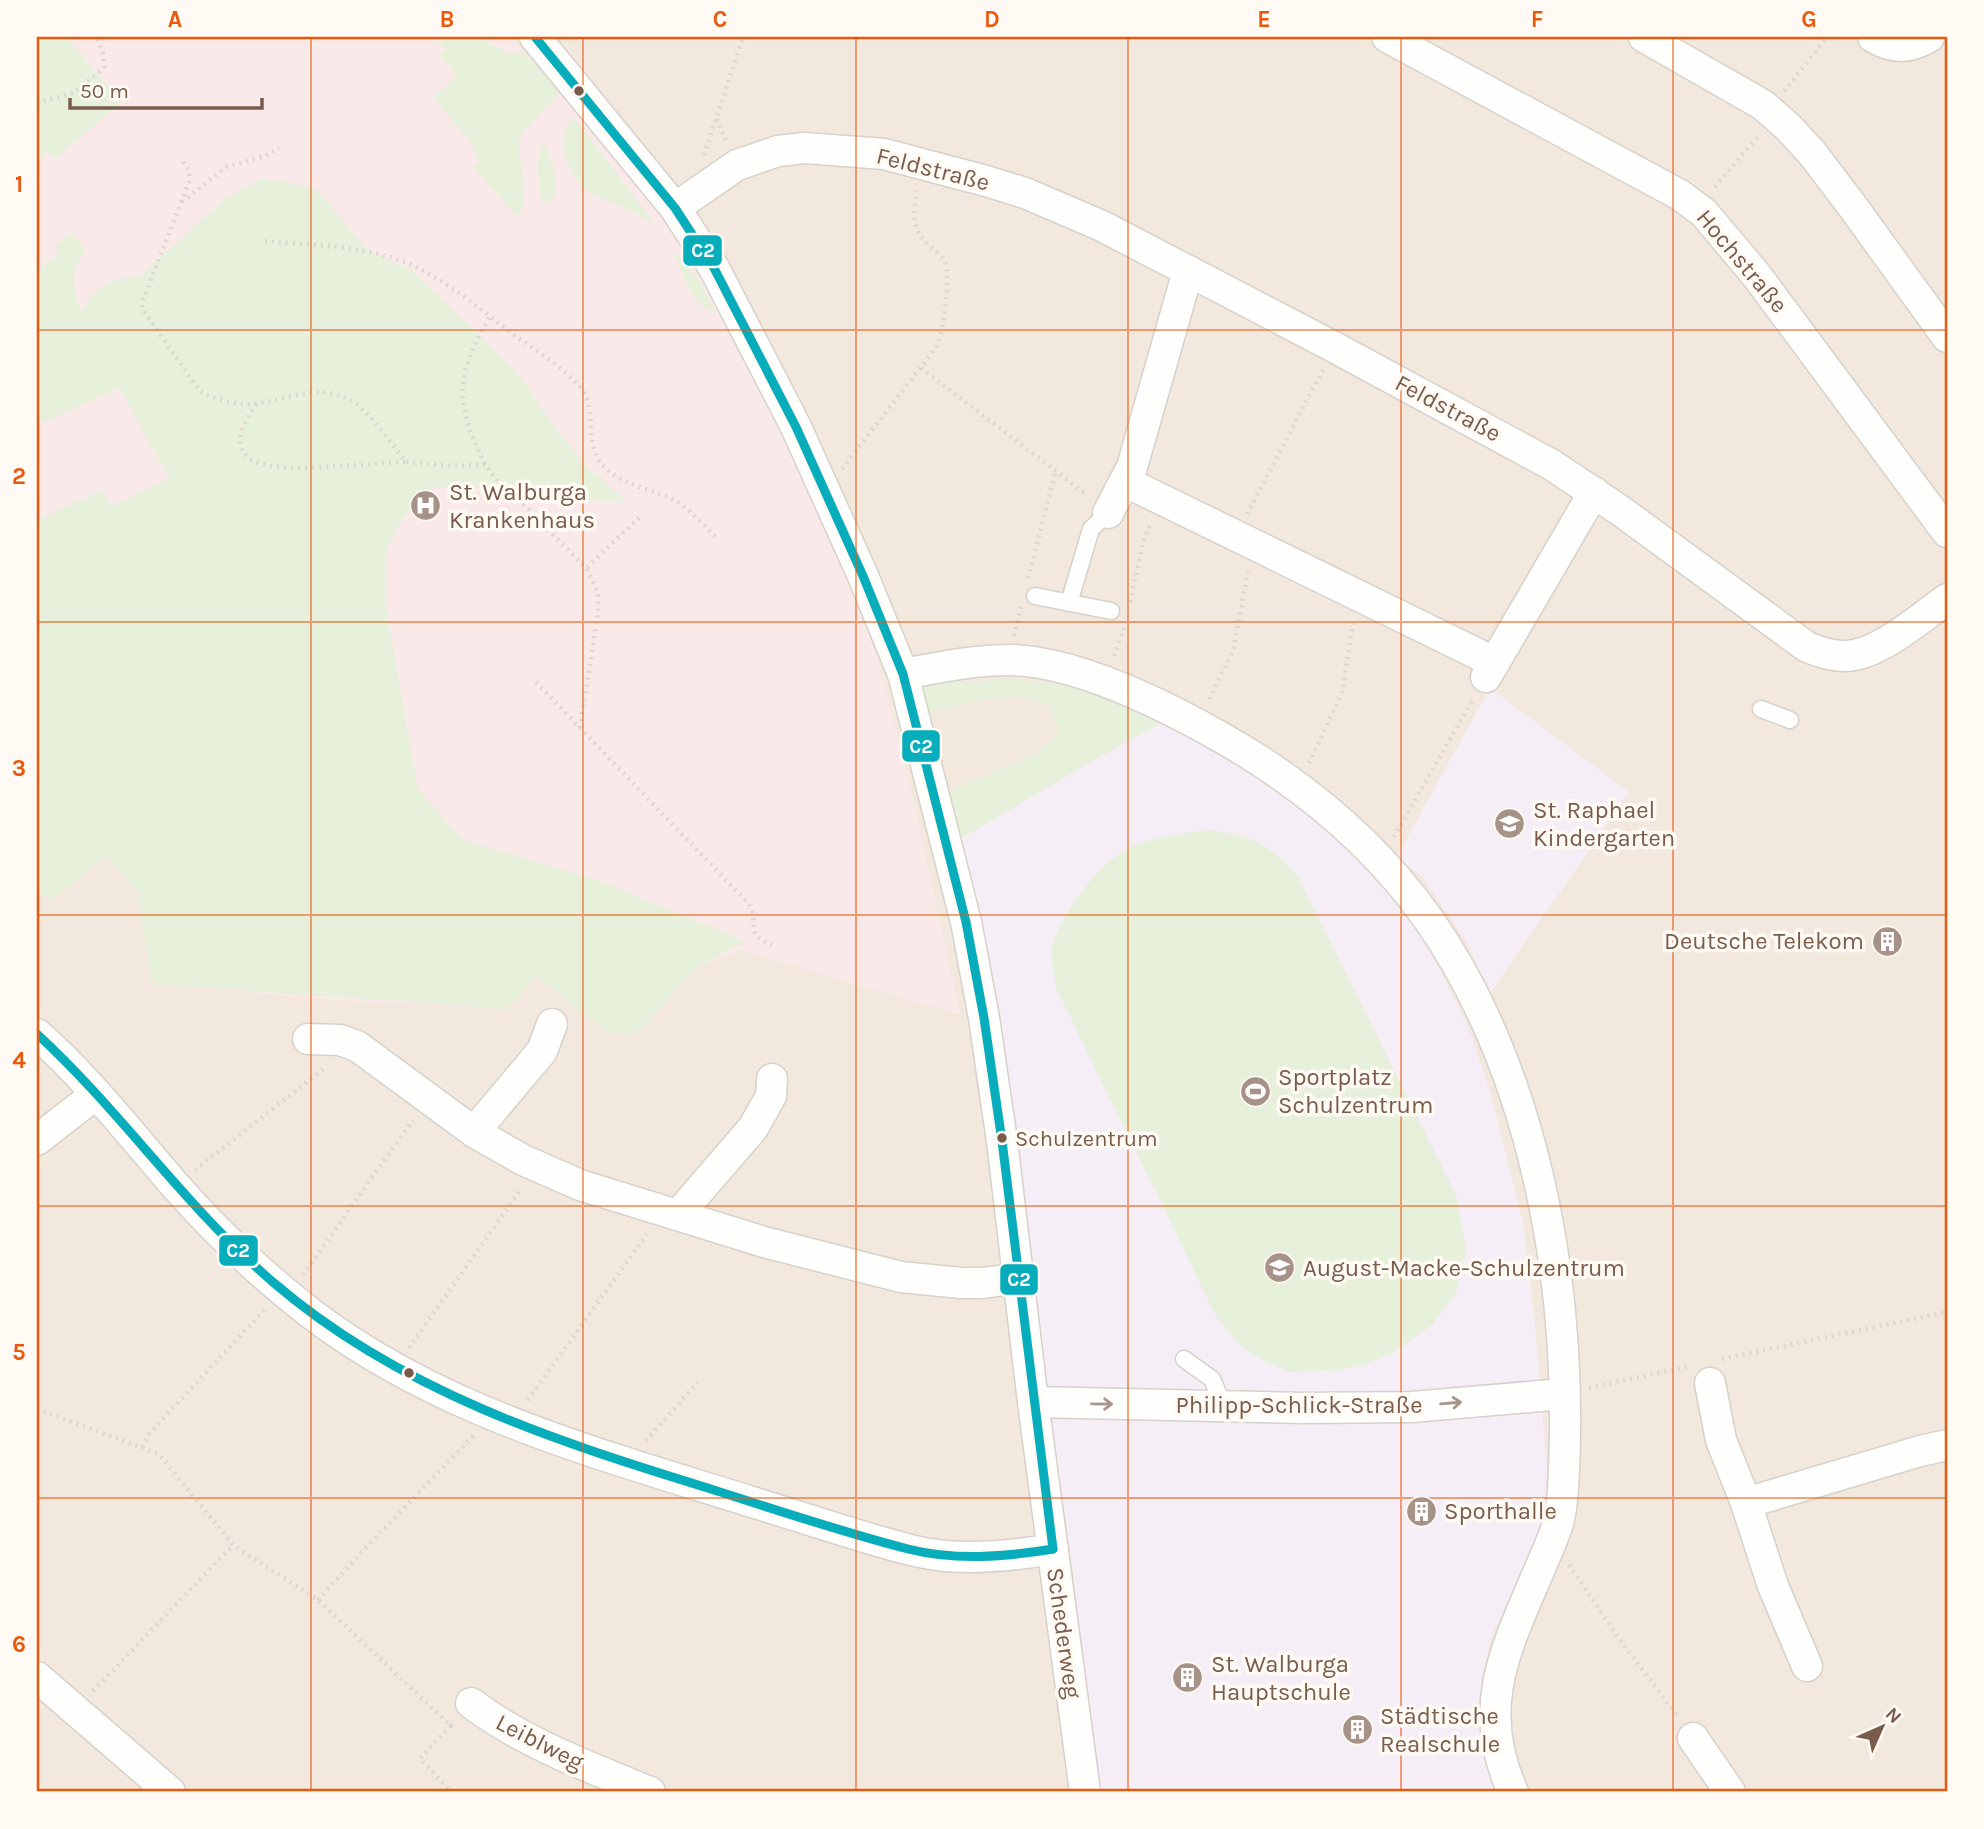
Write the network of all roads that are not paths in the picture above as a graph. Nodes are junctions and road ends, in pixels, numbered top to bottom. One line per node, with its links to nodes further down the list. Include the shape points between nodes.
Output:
1 (535, 37): 6 (street, Schederweg)
2 (1387, 37): 12 (street, Hochstraße, via 1698,207 1757,276)
3 (1644, 37): 8 (street, via 1777,107)
4 (1873, 37): 5 (street, via 1898,47)
5 (1929, 37)
6 (675, 208): 7 (street, Feldstraße, via 725,171 778,151 828,149 884,155 986,181 1055,205); 17 (street, Schederweg, via 714,268 796,426)
7 (1188, 271): 9 (street); 10 (street, Feldstraße, via 1518,446)
8 (1947, 337)
9 (1126, 482): 10 (street, via 1364,598 1490,669); 11 (street)
10 (1594, 492): 14 (street, Feldstraße, via 1786,633 1830,655 1851,656 1877,647)
11 (1108, 513): 15 (lane, via 1091,529)
12 (1947, 533)
13 (1028, 591): 15 (lane)
14 (1947, 599)
15 (1069, 603): 16 (lane)
16 (1119, 612)
17 (902, 674): 28 (street, Schederweg, via 966,922 986,1031); 31 (street, via 1009,660 1105,683 1174,711 1245,751 1298,786 1380,861 1428,919 1453,960 1485,1020 1530,1139 1547,1219)
18 (1762, 709): 19 (lane)
19 (1790, 720)
20 (552, 1024): 25 (street, via 536,1060)
21 (37, 1034): 24 (street)
22 (308, 1039): 25 (street, via 340,1040 357,1046)
23 (772, 1079): 27 (street, via 771,1096 753,1128)
24 (96, 1094): 26 (street); 36 (street, via 176,1185 285,1293 386,1364 493,1416 627,1463 911,1550 976,1557)
25 (474, 1132): 27 (street, via 580,1185)
26 (37, 1140)
27 (670, 1213): 28 (street, via 901,1277 961,1283)
28 (1019, 1278): 32 (street, Schederweg)
29 (1185, 1359): 33 (lane, via 1212,1379)
30 (1708, 1369): 35 (street, via 1721,1440)
31 (1563, 1394): 33 (street, Philipp-Schlick-Straße, one-way to 31, via 1412,1406); 44 (street, via 1560,1515 1503,1656 1496,1702 1497,1745)
32 (1033, 1402): 33 (street, Philipp-Schlick-Straße, one-way to 33); 36 (street, Schederweg)
33 (1224, 1407)
34 (1947, 1446): 35 (street)
35 (1746, 1503): 37 (street, via 1773,1586)
36 (1053, 1549): 43 (street, Schederweg)
37 (1807, 1666)
38 (37, 1677): 41 (street)
39 (471, 1703): 42 (street, Leiblweg, via 529,1738)
40 (1693, 1738): 45 (street)
41 (170, 1792)
42 (650, 1792)
43 (1085, 1792)
44 (1513, 1792)
45 (1730, 1792)

